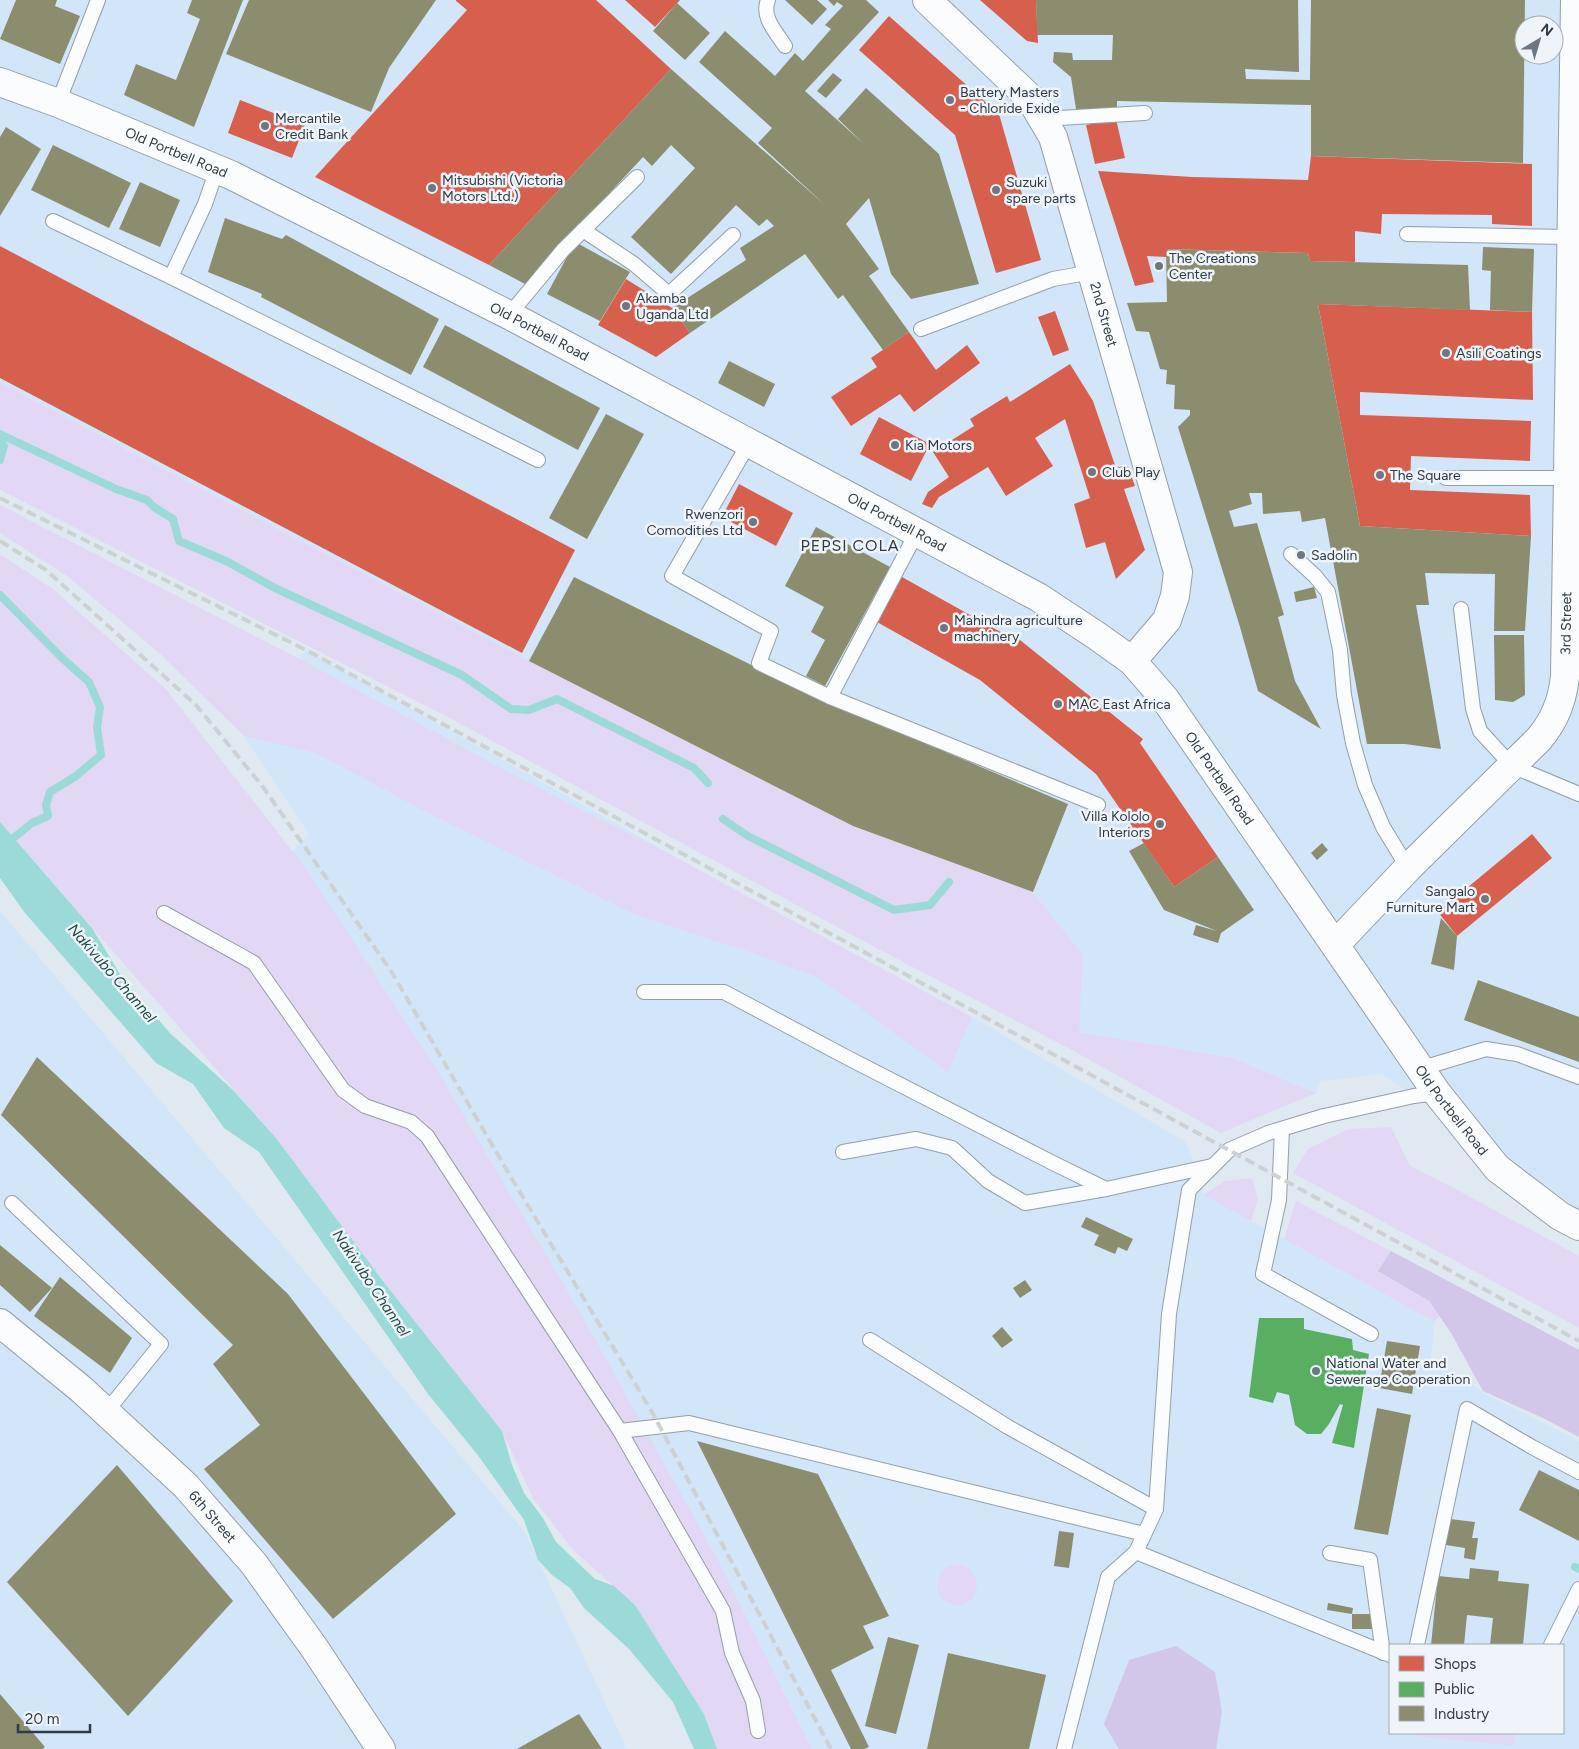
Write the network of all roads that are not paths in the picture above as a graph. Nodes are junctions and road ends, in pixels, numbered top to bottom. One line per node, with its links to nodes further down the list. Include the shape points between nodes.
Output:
1 (98, 0): 7 (lane)
2 (768, 0): 5 (lane, via 767,20)
3 (927, 0): 9 (street, 2nd Street, via 1030,98)
4 (1575, 0): 16 (street, 3rd Street)
5 (785, 46)
6 (0, 82): 7 (street, Old Portbell Road)
7 (58, 104): 10 (street, Old Portbell Road)
8 (1145, 113): 9 (lane)
9 (1042, 119): 17 (street, 2nd Street, via 1053,137)
10 (218, 169): 18 (lane); 20 (street, Old Portbell Road)
11 (638, 177): 13 (lane)
12 (54, 221): 18 (lane)
13 (584, 230): 15 (lane, via 634,264 669,294); 20 (lane)
14 (1407, 234): 16 (lane)
15 (733, 235)
16 (1572, 236): 19 (street, 3rd Street)
17 (1092, 272): 21 (lane, via 1053,279); 31 (street, 2nd Street, via 1178,572 1168,620)
18 (171, 277): 24 (lane)
19 (1575, 281): 22 (street, 3rd Street)
20 (509, 315): 23 (street, Old Portbell Road)
21 (921, 330)
22 (1574, 365): 26 (street, 3rd Street)
23 (749, 443): 27 (street, Old Portbell Road); 32 (lane, via 672,576 771,631 758,663)
24 (538, 460)
25 (1446, 478): 26 (lane)
26 (1568, 478): 28 (street, 3rd Street)
27 (917, 532): 31 (street, Old Portbell Road, via 1038,597); 32 (lane)
28 (1573, 543): 33 (street, 3rd Street, via 1563,694 1548,728)
29 (1291, 554): 36 (lane, via 1328,592 1353,743 1365,786 1383,826)
30 (1461, 609): 33 (lane, via 1473,709 1480,731)
31 (1132, 661): 38 (street, Old Portbell Road, via 1165,699)
32 (830, 697): 35 (lane)
33 (1512, 766): 34 (lane); 36 (street, 3rd Street)
34 (1579, 794)
35 (1098, 805)
36 (1408, 868): 38 (street, 3rd Street)
37 (164, 913): 53 (lane, via 254,963 343,1090 365,1106 412,1122 427,1136)
38 (1335, 945): 40 (street, Old Portbell Road)
39 (644, 992): 46 (lane, via 724,992)
40 (1419, 1069): 41 (lane, via 1486,1049 1517,1054); 42 (street, Old Portbell Road)
41 (1579, 1077)
42 (1437, 1094): 43 (lane, via 1324,1116); 48 (street, Old Portbell Road, via 1497,1168 1560,1216)
43 (1282, 1129): 45 (lane, via 1229,1150); 50 (lane, via 1279,1200 1263,1274)
44 (843, 1152): 46 (lane, via 916,1139 952,1148 988,1181 1025,1203)
45 (1213, 1166): 46 (lane); 55 (lane, via 1189,1190 1169,1314)
46 (1106, 1189)
47 (12, 1202): 52 (lane, via 161,1344)
48 (1579, 1226)
49 (0, 1323): 52 (street, 6th Street)
50 (1371, 1334)
51 (870, 1340): 55 (lane, via 1008,1428)
52 (106, 1412): 64 (street, 6th Street, via 186,1486 254,1564)
53 (620, 1431): 56 (lane, via 689,1423); 63 (lane, via 722,1611 732,1653 753,1702)
54 (1579, 1472): 60 (lane, via 1467,1409)
55 (1156, 1509): 56 (lane)
56 (1144, 1534): 57 (lane)
57 (1136, 1552): 62 (lane); 65 (lane, via 1108,1576)
58 (1330, 1553): 62 (lane, via 1370,1560)
59 (1579, 1589): 61 (lane)
60 (1417, 1644)
61 (1552, 1644)
62 (1387, 1654)
63 (758, 1731)
64 (381, 1749)
65 (1064, 1749)

